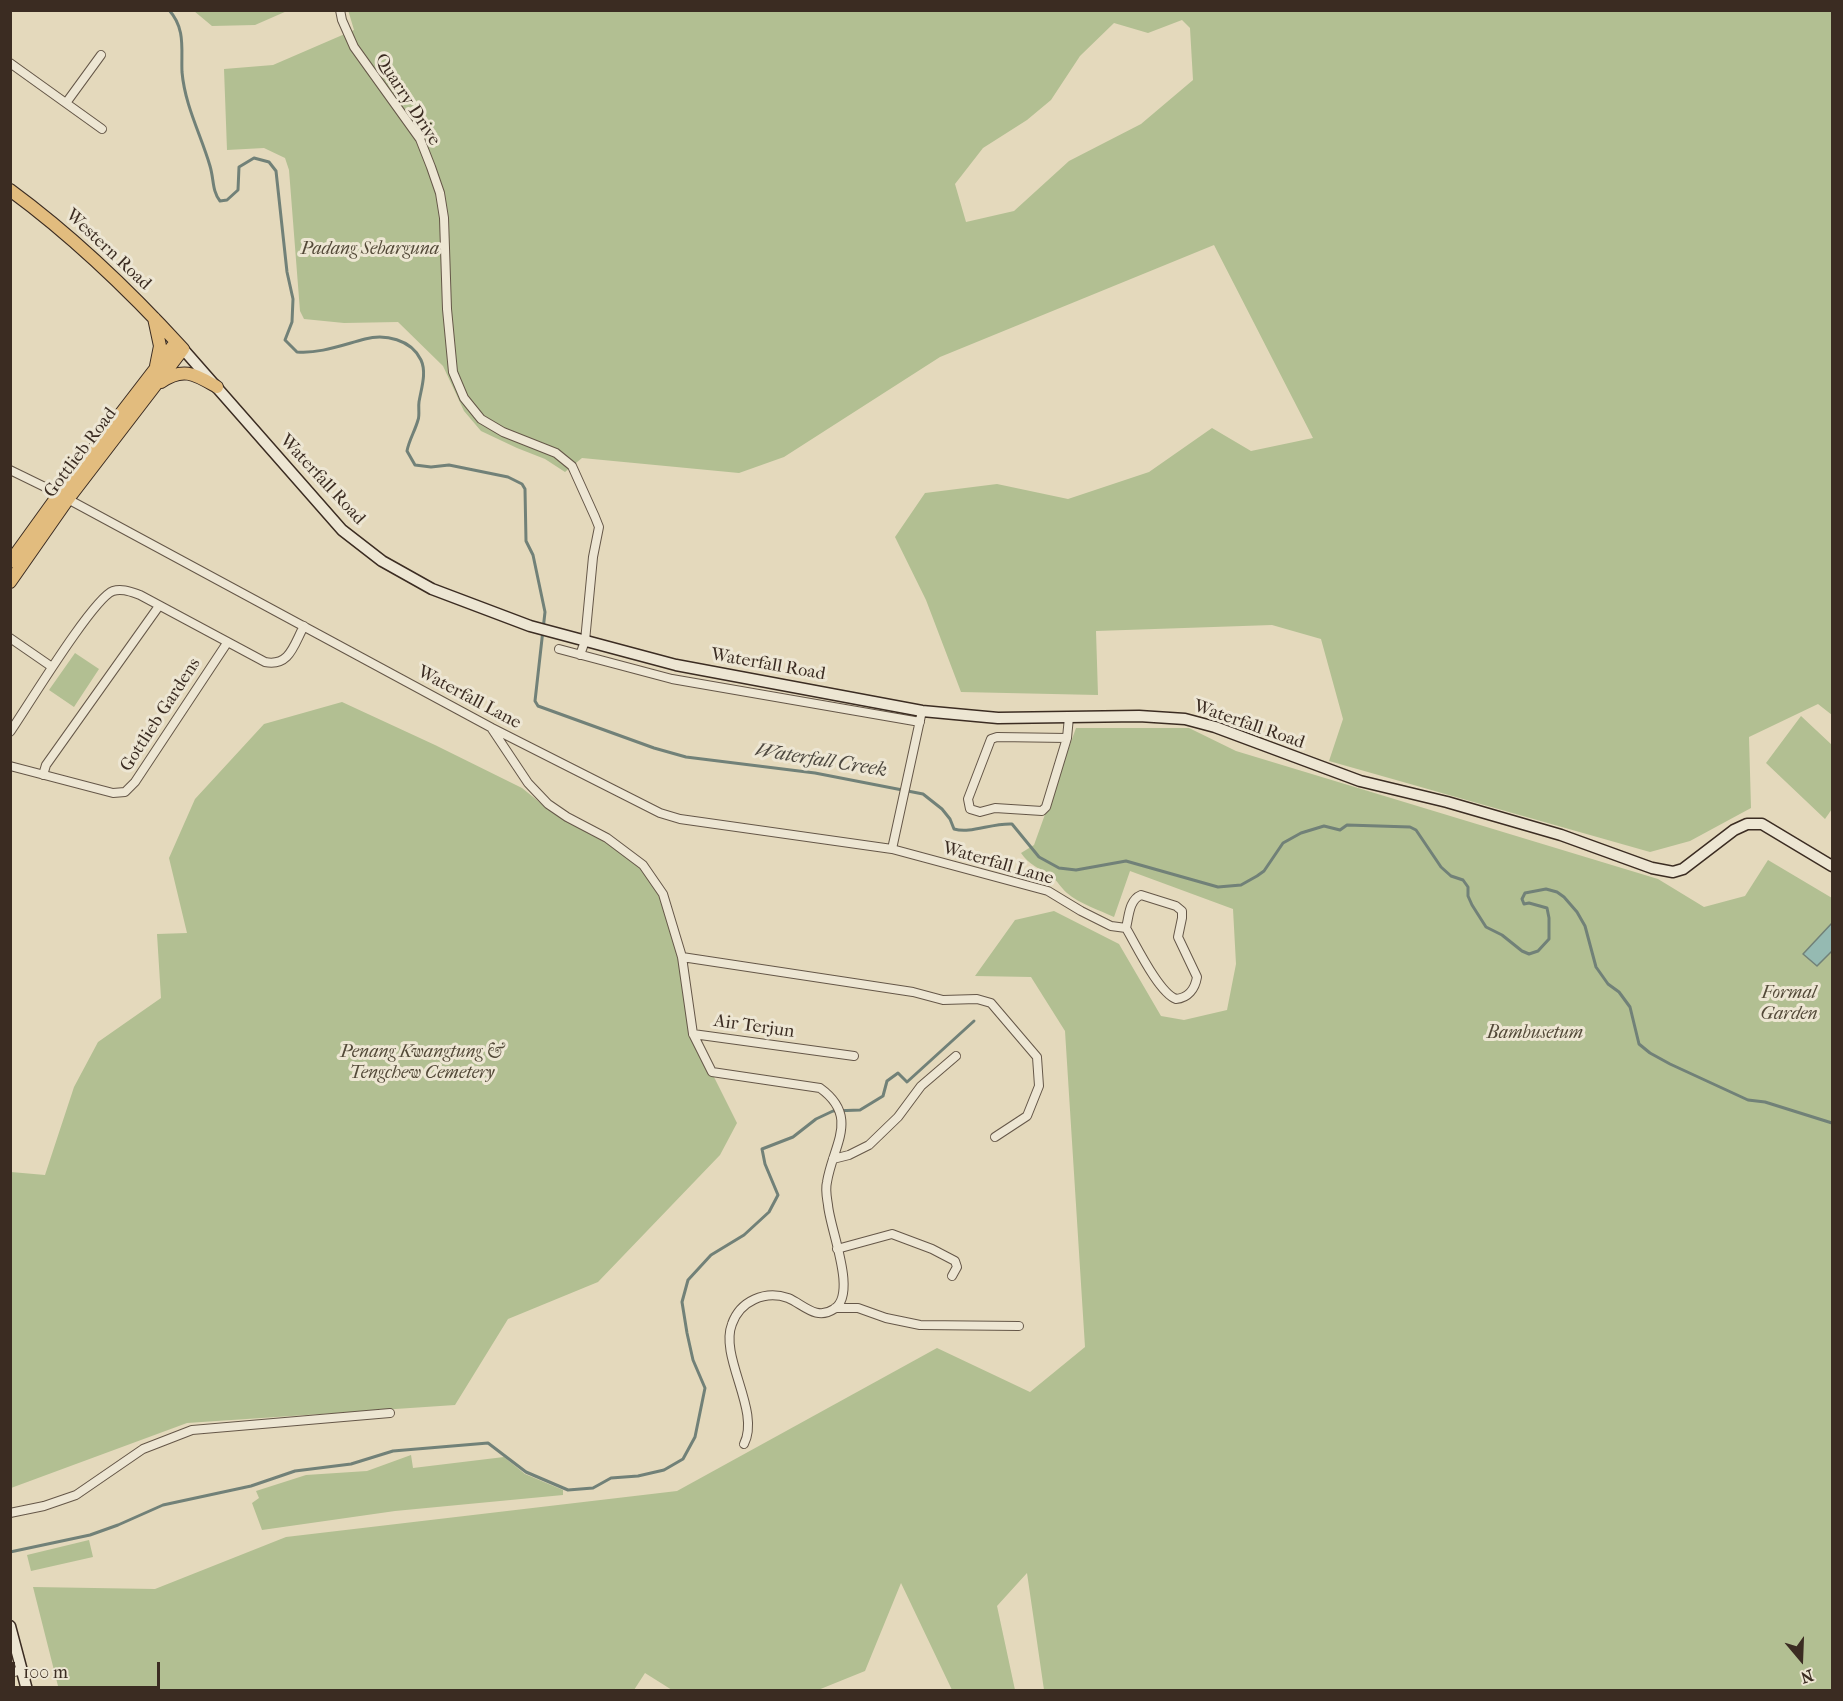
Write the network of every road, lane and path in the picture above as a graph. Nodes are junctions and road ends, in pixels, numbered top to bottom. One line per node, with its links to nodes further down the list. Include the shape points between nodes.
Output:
1 (340, 10): 19 (street, Quarry Drive, via 354,47 420,140 440,193 453,372 464,398 481,419 556,453 572,466 599,527)
2 (101, 55): 4 (street)
3 (10, 63): 4 (street)
4 (66, 103): 5 (street)
5 (102, 129)
6 (10, 190): 7 (main road, Western Road, via 58,227)
7 (153, 317): 8 (main road, Western Road); 9 (main road, via 160,346)
8 (180, 345): 9 (main road, Gottlieb Road); 10 (street, Waterfall Road); 11 (main road, Gottlieb Road)
9 (155, 370): 13 (main road, Gottlieb Road)
10 (217, 387): 11 (main road, via 183,373 169,376); 19 (street, Waterfall Road, via 311,496 350,536 382,561 432,589 530,626)
11 (153, 388): 13 (main road, Gottlieb Road)
12 (10, 470): 13 (street, Waterfall Lane)
13 (63, 497): 14 (main road, Gottlieb Road); 15 (main road, Gottlieb Road); 17 (street, Waterfall Lane)
14 (10, 562)
15 (10, 582)
16 (159, 606): 20 (street); 23 (street, via 125,590 106,595); 30 (street, via 46,765)
17 (304, 626): 20 (street, via 289,654 274,664); 26 (street, Waterfall Lane)
18 (10, 638): 23 (street)
19 (585, 641): 22 (street, Quarry Drive); 24 (street, Waterfall Road, via 682,666 798,686)
20 (227, 643): 30 (street, Gottlieb Gardens, via 131,788 113,793)
21 (559, 649): 22 (street)
22 (580, 655): 24 (street, via 672,679)
23 (52, 667): 27 (street)
24 (921, 717): 25 (street, Waterfall Road); 31 (street)
25 (1069, 717): 28 (street); 32 (street, Waterfall Road, via 1139,716 1195,722 1360,781 1561,835 1652,868 1673,872 1683,869 1725,835 1747,824 1762,824)
26 (492, 728): 31 (street, Waterfall Lane, via 660,813); 34 (street, Air Terjun, via 528,783 548,804 607,838 643,865 663,894)
27 (10, 732)
28 (1067, 738): 28 (street, via 992,737 968,799 970,809 1044,809)
29 (10, 766): 30 (street, Gottlieb Gardens)
30 (43, 775)
31 (892, 849): 33 (street, Waterfall Lane, via 1048,891 1111,926)
32 (1833, 866)
33 (1126, 928): 33 (street, via 1167,994 1180,999 1191,993 1197,977 1178,937 1183,915 1179,908 1145,895 1137,896)
34 (682, 957): 35 (street, Air Terjun); 38 (street, via 913,992 943,1000 977,999 991,1003 1037,1057 1039,1086 1027,1116)
35 (693, 1034): 36 (street, Air Terjun); 39 (street, via 712,1072 820,1088 832,1098 841,1114 841,1136)
36 (854, 1056)
37 (956, 1056): 39 (street, via 921,1086 898,1117 869,1144)
38 (995, 1137)
39 (833, 1159): 40 (street, via 826,1185)
40 (837, 1249): 41 (street, via 892,1234 955,1261 957,1267); 42 (street)
41 (952, 1276)
42 (844, 1294): 43 (street); 44 (street)
43 (835, 1308): 44 (street); 47 (street, via 811,1312 791,1299 773,1296 754,1299 739,1310 729,1343 746,1417 748,1431)
44 (858, 1308): 45 (street, via 920,1325)
45 (1019, 1326)
46 (390, 1413): 48 (street, via 192,1430 143,1449 76,1495)
47 (744, 1444)
48 (10, 1513)
49 (10, 1626): 50 (street)
50 (16, 1671): 51 (street)
51 (27, 1690)

